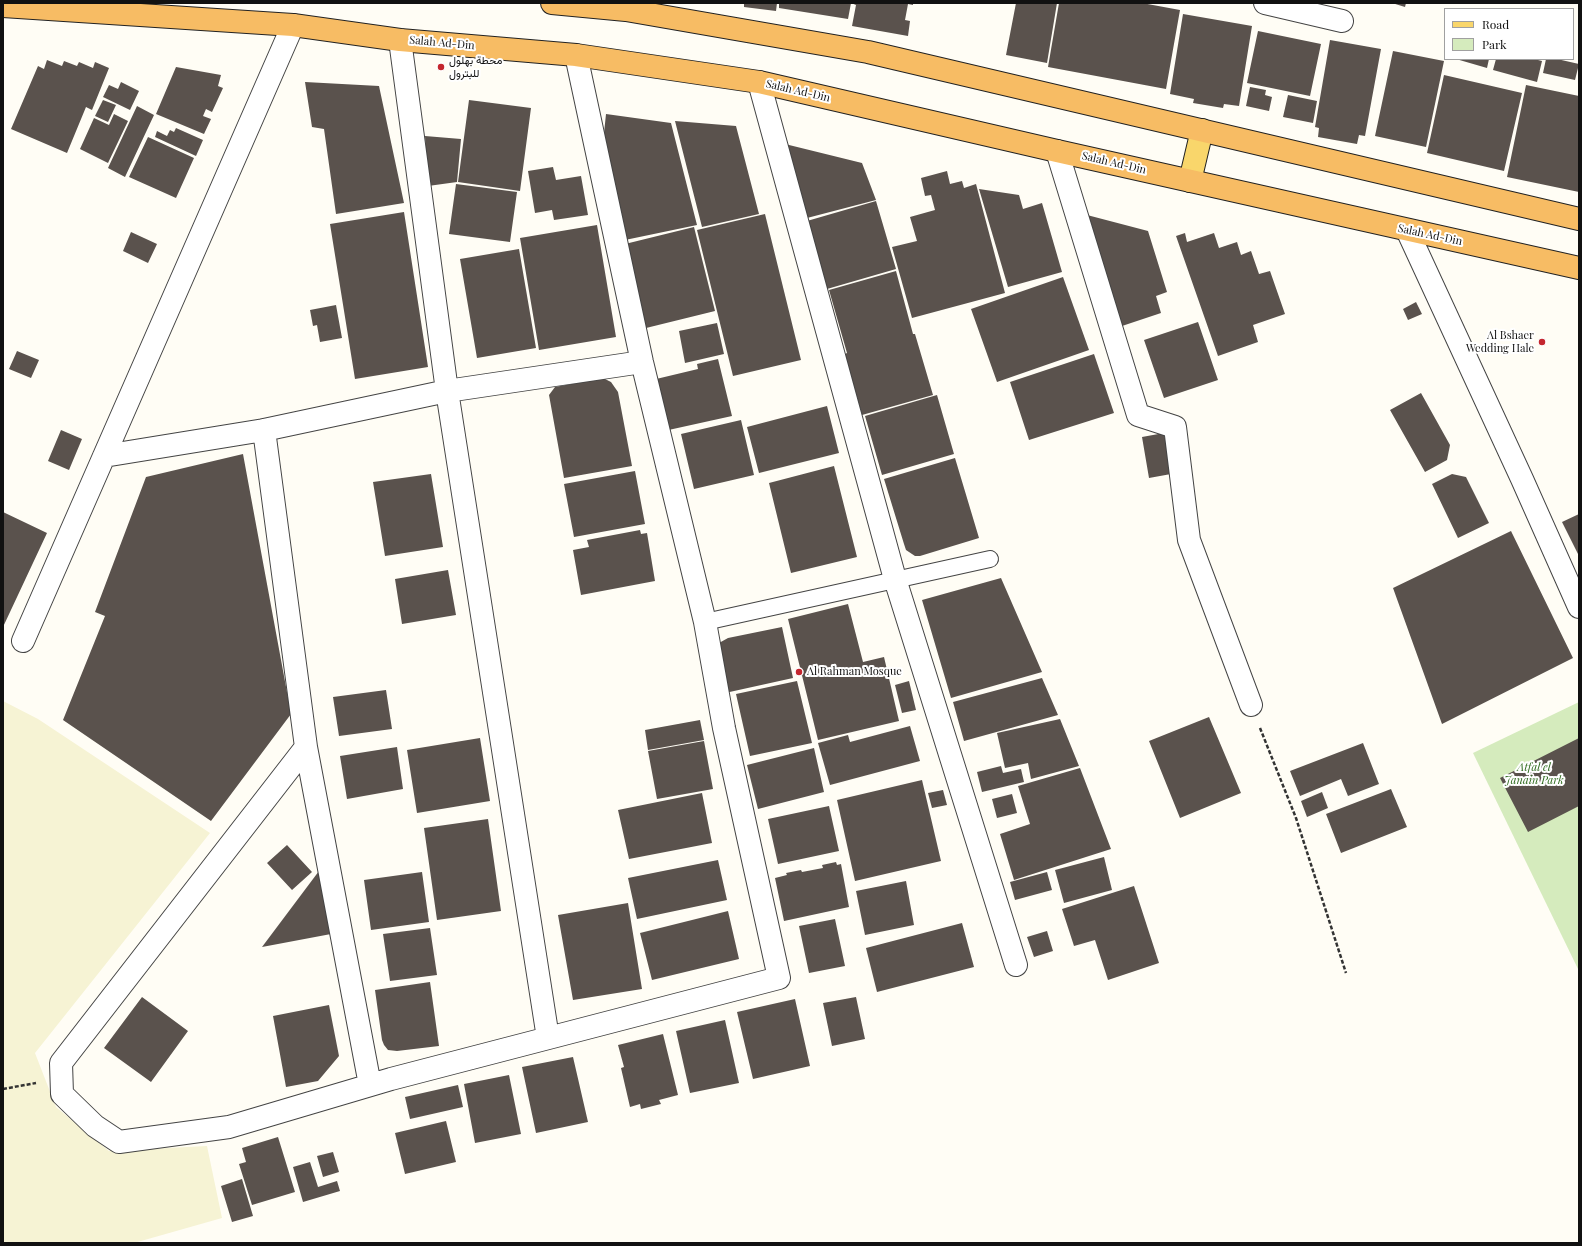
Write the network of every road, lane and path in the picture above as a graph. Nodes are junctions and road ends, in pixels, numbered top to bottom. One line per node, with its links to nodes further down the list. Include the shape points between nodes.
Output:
1 (552, 3): 9 (highway, via 626,10 868,52)
2 (1265, 3): 4 (street)
3 (3, 6): 5 (highway, Salah Ad-Din)
4 (1342, 21)
5 (293, 25): 6 (highway, Salah Ad-Din); 18 (street)
6 (400, 40): 7 (highway, Salah Ad-Din); 16 (street)
7 (576, 55): 8 (highway, Salah Ad-Din); 15 (street)
8 (759, 82): 10 (highway, Salah Ad-Din); 20 (street)
9 (1202, 130): 11 (main road); 12 (highway)
10 (1057, 151): 11 (highway, Salah Ad-Din); 24 (street, via 1138,414 1175,426 1188,540)
11 (1190, 181): 13 (highway, Salah Ad-Din)
12 (1579, 219)
13 (1407, 230): 14 (highway, Salah Ad-Din); 21 (street)
14 (1579, 268)
15 (642, 362): 16 (street); 22 (street)
16 (446, 391): 17 (street); 28 (street)
17 (264, 430): 18 (street); 25 (street)
18 (104, 456): 23 (street)
19 (990, 559): 20 (lane)
20 (895, 579): 22 (lane); 26 (street)
21 (1579, 607)
22 (705, 622): 28 (street, via 724,728 778,978)
23 (22, 641)
24 (1251, 705): 27 (path, via 1296,818)
25 (306, 747): 29 (street, via 61,1064); 30 (street)
26 (1016, 965)
27 (1346, 973)
28 (548, 1038): 30 (street)
29 (62, 1079): 30 (street, via 62,1094 95,1126 119,1142 229,1127); 31 (path)
30 (370, 1084)
31 (3, 1089)

